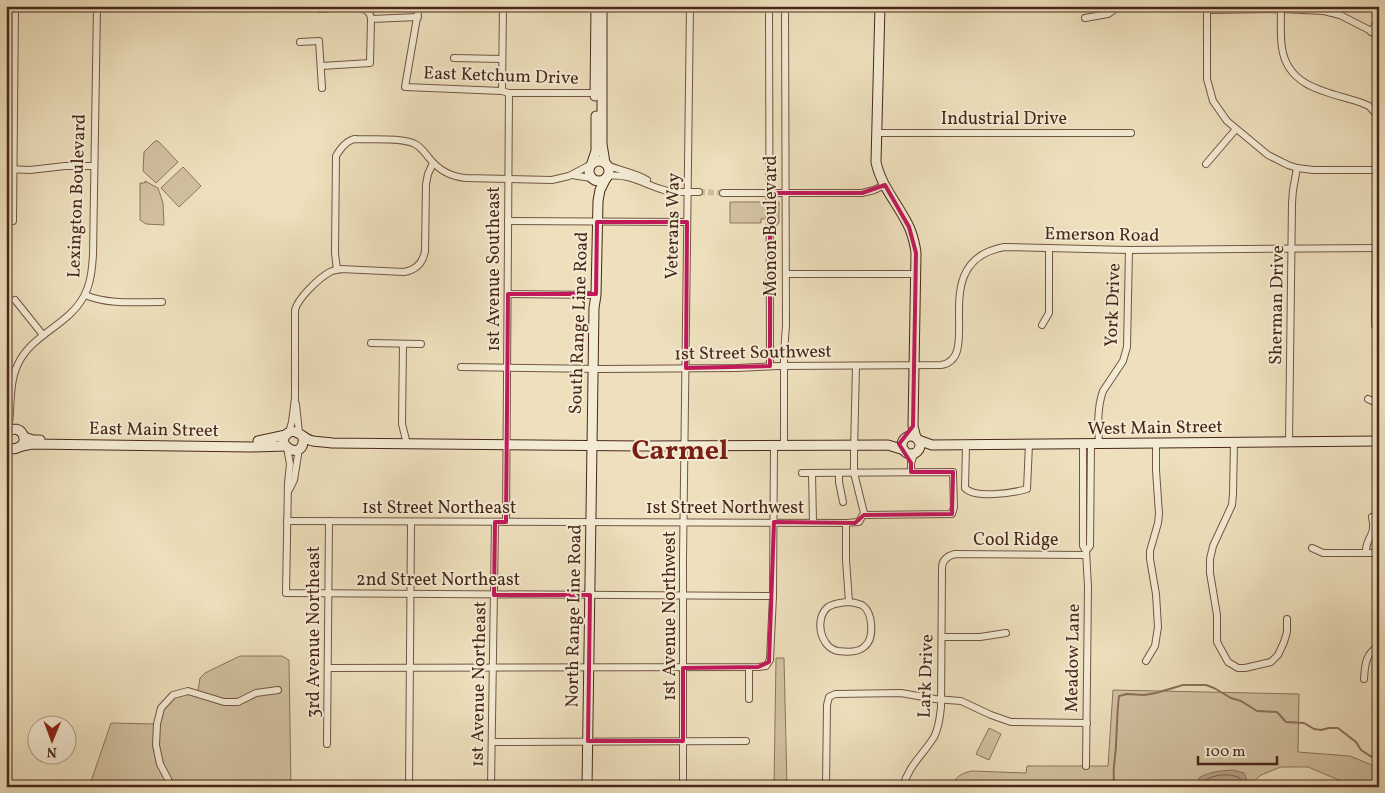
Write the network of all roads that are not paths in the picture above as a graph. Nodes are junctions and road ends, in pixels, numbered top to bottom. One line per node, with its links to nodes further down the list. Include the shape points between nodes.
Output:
1 (15, 6): 38 (street)
2 (97, 6): 36 (street, Lexington Boulevard)
3 (419, 6): 15 (street)
4 (503, 6): 23 (street, 1st Avenue Southeast)
5 (596, 6): 27 (main road)
6 (602, 6): 34 (main road, via 602,139)
7 (690, 6): 46 (street, Veterans Way)
8 (769, 6): 49 (street, Monon Boulevard)
9 (785, 6): 50 (street, Monon Boulevard)
10 (1119, 6): 16 (street, via 1108,14)
11 (320, 8): 17 (street, via 365,10)
12 (879, 8): 30 (main road)
13 (1207, 8): 14 (street); 29 (street, via 1208,85 1217,108)
14 (1281, 9): 19 (street, via 1330,12); 28 (street, via 1282,48 1293,73 1315,89 1369,106)
15 (418, 17): 17 (street); 26 (street, East Ketchum Drive, via 405,87)
16 (1085, 18)
17 (371, 19): 24 (street, via 370,63)
18 (1379, 19): 19 (street)
19 (1372, 32): 20 (street)
20 (1379, 35)
21 (300, 42): 24 (street, via 319,41)
22 (454, 58): 23 (street)
23 (502, 59): 26 (street, 1st Avenue Southeast)
24 (321, 66): 25 (street)
25 (322, 88)
26 (506, 92): 27 (street, East Ketchum Drive); 43 (street, 1st Avenue Southeast)
27 (596, 93): 33 (main road, via 596,147)
28 (1379, 117)
29 (1236, 129): 35 (street); 37 (street, via 1273,158)
30 (876, 133): 31 (street, Industrial Drive); 44 (main road, via 876,162)
31 (1131, 133)
32 (433, 163): 43 (street, via 443,172 457,177); 60 (street, via 426,184 424,255 418,266 404,272); 60 (street, via 418,145 408,141 354,139 342,146 336,156)
33 (591, 164): 34 (main road, via 600,161); 40 (street); 42 (main road, via 588,172)
34 (606, 164): 41 (main road, via 609,170); 45 (street, via 637,174)
35 (1206, 164)
36 (94, 166): 38 (street); 64 (street, Lexington Boulevard, via 93,255)
37 (1297, 168): 39 (street); 58 (street, Sherman Drive, via 1292,196)
38 (10, 170): 52 (street)
39 (1379, 170)
40 (572, 175): 42 (street); 43 (street, via 548,180)
41 (607, 177): 42 (main road, via 600,181); 45 (street, via 629,176); 51 (main road, South Range Line Road)
42 (592, 178): 51 (main road, South Range Line Road)
43 (508, 179): 53 (street, 1st Avenue Southeast)
44 (885, 185): 50 (street, via 862,193); 62 (main road, via 911,232 916,252)
45 (653, 186): 46 (street)
46 (688, 192): 47 (street); 55 (street, Veterans Way)
47 (699, 192)
48 (723, 192): 49 (street)
49 (770, 193): 50 (street); 74 (street, Monon Boulevard)
50 (786, 193): 61 (street, Monon Boulevard)
51 (598, 201): 54 (main road, South Range Line Road)
52 (13, 221)
53 (508, 221): 54 (street); 63 (street, 1st Avenue Southeast)
54 (598, 222): 55 (street); 65 (main road, South Range Line Road)
55 (688, 222): 80 (street, Veterans Way)
56 (1050, 248): 59 (street, Emerson Road); 68 (street, via 1049,313); 77 (street, Emerson Road, via 1004,247 975,260 960,288 957,355 946,364)
57 (1377, 248): 58 (street, Emerson Road); 69 (street)
58 (1292, 249): 59 (street, Emerson Road); 93 (street, Sherman Drive)
59 (1129, 250): 100 (street, York Drive, via 1127,347 1123,361 1103,391)
60 (337, 270): 87 (street, via 329,272 310,290 295,310 295,398 298,411)
61 (786, 274): 62 (street); 75 (street, Monon Boulevard)
62 (915, 274): 77 (main road)
63 (508, 294): 65 (street); 79 (street, 1st Avenue Southeast)
64 (85, 295): 67 (street, via 112,302); 70 (street, Lexington Boulevard, via 70,314)
65 (596, 295): 81 (main road, South Range Line Road)
66 (16, 300): 70 (street)
67 (162, 302)
68 (1042, 325)
69 (1375, 326)
70 (43, 335): 84 (street, Lexington Boulevard, via 18,364 12,383)
71 (371, 343): 72 (street)
72 (403, 344): 73 (street); 97 (street, via 402,424)
73 (421, 344)
74 (770, 366): 75 (street, 1st Street Southwest); 80 (street, 1st Street Southwest)
75 (784, 366): 76 (street, 1st Street Southwest); 103 (street, Monon Boulevard)
76 (856, 366): 77 (street, 1st Street Southwest); 104 (street)
77 (914, 366): 85 (main road)
78 (461, 367): 79 (street, 1st Street Southwest)
79 (507, 367): 81 (street, 1st Street Southwest); 101 (street, 1st Avenue Southeast)
80 (686, 368): 81 (street, 1st Street Southwest); 107 (street, Veterans Way)
81 (593, 369): 102 (main road, South Range Line Road)
82 (1368, 400): 83 (street)
83 (1379, 404)
84 (10, 418): 86 (street, Lexington Boulevard); 88 (street)
85 (913, 426): 89 (main road); 90 (main road)
86 (7, 432): 88 (main road, via 11,429)
87 (294, 434): 88 (main road, East Main Street, via 252,442 33,440); 94 (main road, East Main Street, via 311,441); 108 (main road, via 284,438); 109 (main road, via 303,444)
88 (21, 437): 96 (main road, via 19,448); 108 (main road, East Main Street, via 41,444)
89 (905, 439): 90 (main road, via 911,436); 98 (main road); 110 (main road, via 902,444)
90 (917, 439): 105 (main road, West Main Street); 111 (main road, via 920,445)
91 (1379, 441): 93 (main road, West Main Street)
92 (1234, 442): 93 (main road, West Main Street); 95 (main road, West Main Street); 144 (street, via 1232,505 1210,560 1217,642 1228,662 1238,668 1271,662 1284,642)
93 (1289, 442)
94 (332, 443): 97 (main road, East Main Street); 109 (main road, East Main Street)
95 (1156, 443): 100 (main road, West Main Street); 148 (street, via 1159,514 1150,560 1158,627 1155,646)
96 (6, 444)
97 (407, 444): 101 (main road, East Main Street)
98 (889, 444): 104 (main road); 110 (main road)
99 (1029, 444): 100 (main road, West Main Street); 106 (main road, West Main Street); 106 (street, via 1027,489 982,494 965,488)
100 (1091, 444): 133 (street, Meadow Lane, via 1083,546)
101 (506, 445): 102 (main road, East Main Street); 126 (street)
102 (592, 445): 107 (main road); 127 (main road, North Range Line Road)
103 (779, 445): 104 (main road); 107 (main road); 129 (street, Monon Boulevard)
104 (854, 445): 117 (street)
105 (932, 445): 106 (main road, West Main Street); 111 (main road, West Main Street)
106 (966, 445)
107 (685, 446): 128 (street, 1st Avenue Northwest)
108 (286, 447): 109 (main road, via 293,451); 118 (street, via 290,464)
109 (300, 448): 118 (street, via 294,480)
110 (904, 451): 111 (main road); 112 (street)
111 (916, 452): 112 (street)
112 (911, 463): 113 (street)
113 (911, 472): 117 (street); 120 (street, via 953,472 952,514)
114 (802, 473): 115 (street)
115 (812, 473): 116 (street); 130 (street)
116 (839, 473): 117 (street); 119 (street)
117 (854, 473): 120 (street)
118 (288, 492): 122 (street)
119 (843, 502)
120 (864, 515): 131 (street, 1st Street Northwest, via 859,522)
121 (1372, 517): 134 (street, via 1374,529)
122 (287, 521): 123 (street, 1st Street Northeast); 137 (street, 2nd Street Northeast, via 286,593)
123 (329, 521): 124 (street, 1st Street Northeast); 137 (street, 3rd Avenue Northeast)
124 (411, 522): 125 (street, 1st Street Northeast); 138 (street)
125 (494, 522): 126 (street, 1st Street Northeast); 139 (street, 1st Avenue Northeast)
126 (506, 522): 127 (street, 1st Street Northeast)
127 (591, 522): 128 (street, 1st Street Northwest); 140 (main road, North Range Line Road)
128 (684, 522): 129 (street, 1st Street Northwest); 141 (street, 1st Avenue Northwest)
129 (774, 522): 130 (street, 1st Street Northwest); 142 (street, Monon Boulevard)
130 (813, 522): 131 (street, 1st Street Northwest)
131 (846, 523): 143 (street)
132 (1312, 548): 134 (street, via 1322,554)
133 (1086, 553): 136 (street, Cool Ridge, via 955,554); 159 (street, Meadow Lane)
134 (1366, 553): 135 (street)
135 (1379, 553)
136 (947, 557): 146 (street, Lark Drive, via 942,568)
137 (328, 594): 138 (street, 2nd Street Northeast); 149 (street, 3rd Avenue Northeast)
138 (410, 594): 139 (street, 2nd Street Northeast); 150 (street)
139 (494, 594): 140 (street, 2nd Street Northeast); 151 (street, 1st Avenue Northeast)
140 (590, 596): 141 (street, 2nd Street Northeast); 152 (main road, North Range Line Road)
141 (684, 596): 142 (street, 2nd Street Northeast); 153 (street, 1st Avenue Northwest)
142 (773, 596): 154 (street, Monon Boulevard, via 770,660 764,667)
143 (849, 602): 143 (street, via 862,606 870,615 871,630 867,644 853,651 834,650 824,642 821,621 829,607)
144 (1287, 619)
145 (1006, 633): 146 (street, via 980,637)
146 (942, 636): 158 (street, Lark Drive)
147 (1379, 646): 155 (street, via 1365,661)
148 (1146, 661)
149 (328, 668): 150 (street); 164 (street, 3rd Avenue Northeast)
150 (411, 668): 151 (street); 167 (street)
151 (493, 668): 152 (street); 163 (street, 1st Avenue Northeast)
152 (588, 668): 153 (street); 160 (main road, North Range Line Road)
153 (683, 668): 154 (street); 161 (street, 1st Avenue Northwest)
154 (749, 668): 157 (street)
155 (1364, 680)
156 (278, 690): 166 (street, via 256,692 238,702 224,702 188,691 173,695 161,708 156,745 160,764)
157 (749, 699)
158 (941, 699): 159 (street, via 961,701 1010,722); 171 (street, via 901,693 831,696 827,700); 172 (street, Lark Drive, via 940,721 934,738 908,771)
159 (1087, 723): 165 (street, Meadow Lane)
160 (588, 741): 161 (street); 163 (street); 169 (main road, North Range Line Road)
161 (683, 741): 162 (street); 170 (street, 1st Avenue Northwest)
162 (746, 741)
163 (492, 742): 168 (street, 1st Avenue Northeast)
164 (327, 744)
165 (1086, 766)
166 (174, 787)
167 (409, 787)
168 (492, 787)
169 (587, 787)
170 (683, 787)
171 (826, 787)
172 (903, 787)

